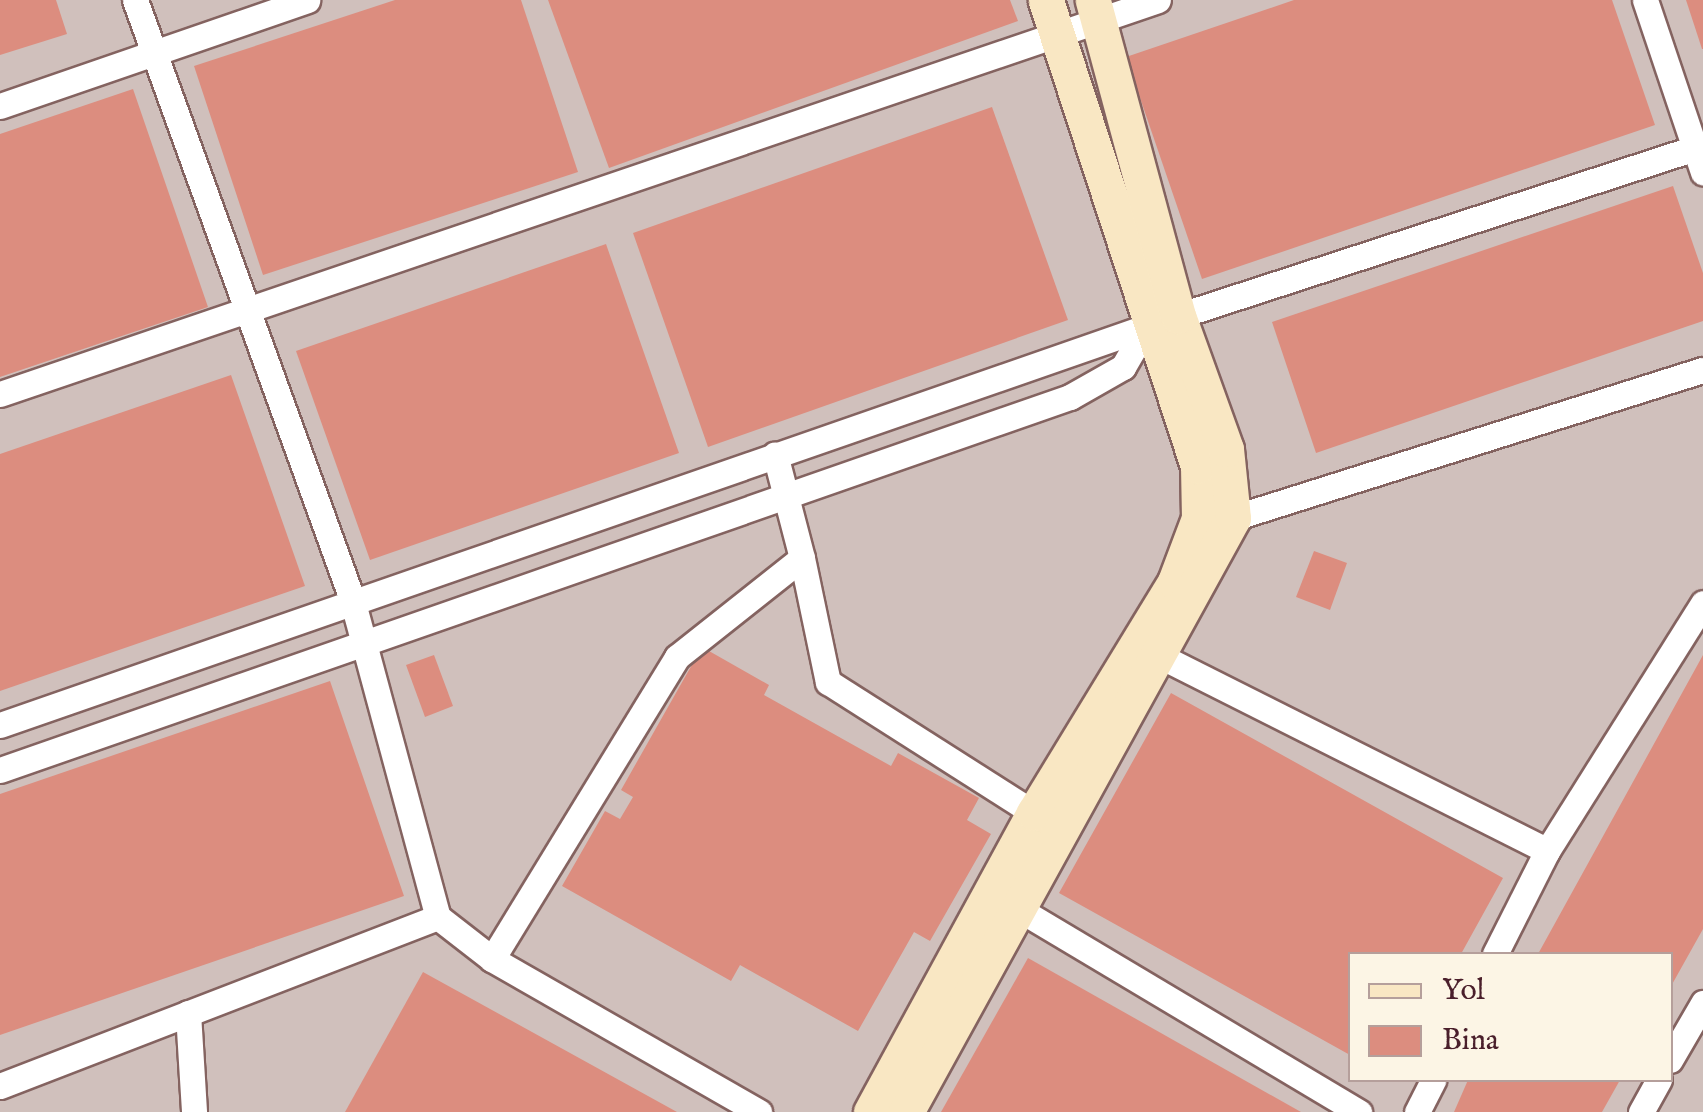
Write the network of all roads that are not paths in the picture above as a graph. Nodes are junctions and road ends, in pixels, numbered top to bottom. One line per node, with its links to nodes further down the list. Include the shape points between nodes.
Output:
1 (135, 0): 7 (street)
2 (307, 0): 7 (street)
3 (1158, 0): 5 (street)
4 (1645, 0): 9 (street)
5 (1097, 9): 6 (street); 11 (street)
6 (1052, 16): 10 (street); 11 (street)
7 (156, 52): 8 (street); 10 (street)
8 (0, 106)
9 (1699, 160): 11 (street)
10 (248, 312): 13 (street); 18 (street)
11 (1159, 324): 14 (street); 15 (street, via 1122,367 1070,397); 16 (street, via 1226,448); 24 (street, via 1198,466 1199,518 1176,582)
12 (1703, 370): 16 (street)
13 (0, 394)
14 (775, 454): 15 (street); 18 (street)
15 (792, 499): 17 (street); 20 (street)
16 (1233, 518): 21 (street)
17 (802, 558): 24 (street, via 828,682); 29 (street, via 677,657)
18 (352, 599): 20 (street); 22 (street)
19 (1703, 602): 25 (street)
20 (364, 644): 23 (street); 27 (street)
21 (1162, 656): 25 (street); 26 (street)
22 (0, 726)
23 (0, 770)
24 (1034, 813): 38 (street)
25 (1547, 851): 28 (street)
26 (1020, 910): 39 (street); 40 (street)
27 (438, 918): 29 (street); 31 (street)
28 (1496, 952)
29 (492, 959): 37 (street)
30 (1703, 1003): 32 (street)
31 (188, 1013): 35 (street); 36 (street)
32 (1673, 1055)
33 (1432, 1082): 41 (street)
34 (1659, 1082): 42 (street)
35 (0, 1086)
36 (194, 1112)
37 (759, 1112)
38 (871, 1112)
39 (906, 1112)
40 (1359, 1112)
41 (1416, 1112)
42 (1641, 1112)

